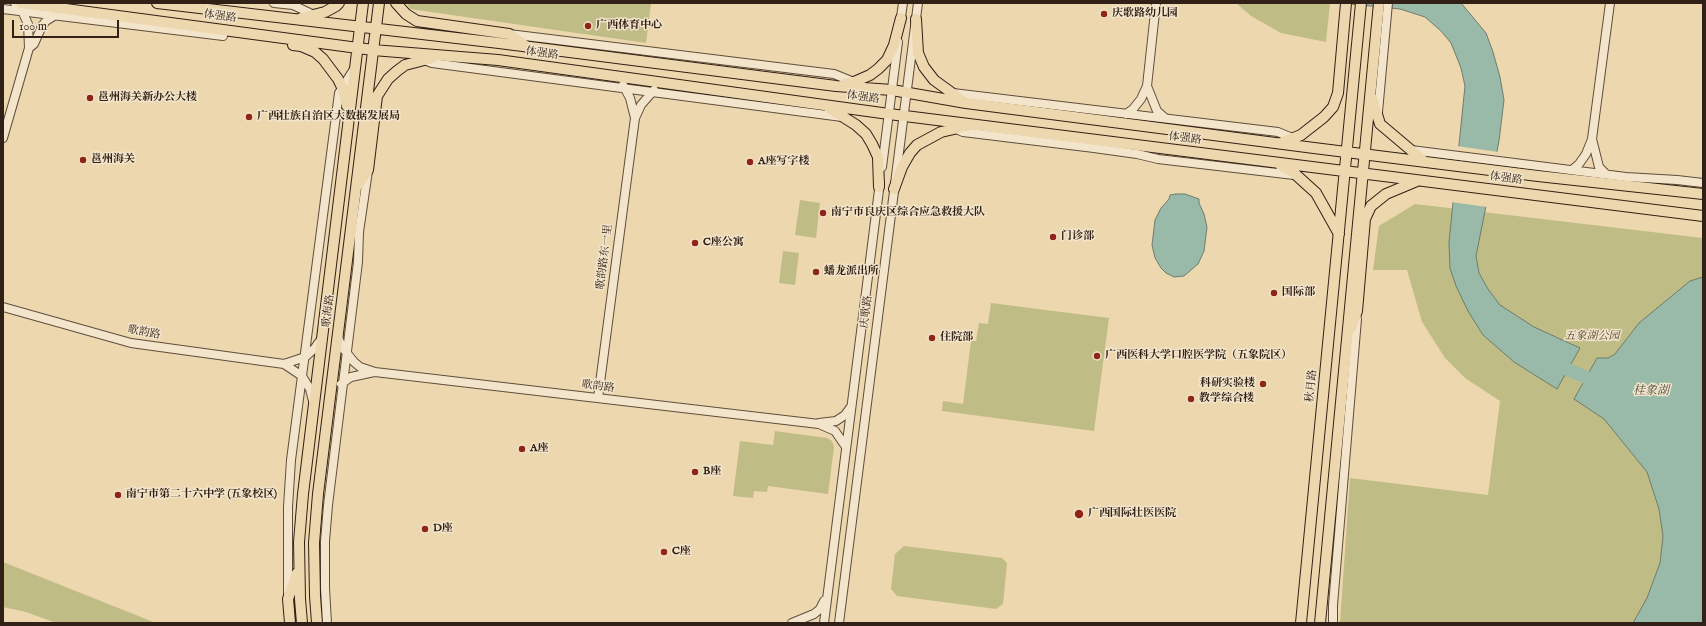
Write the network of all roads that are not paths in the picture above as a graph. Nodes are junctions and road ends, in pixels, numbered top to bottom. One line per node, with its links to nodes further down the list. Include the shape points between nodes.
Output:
1 (15, 3): 16 (street)
2 (157, 3): 22 (main road, 体强路)
3 (274, 3): 20 (street, via 293,5)
4 (339, 3): 20 (main road)
5 (363, 3): 26 (main road, 歌海路)
6 (379, 3): 27 (main road, 歌海路)
7 (396, 3): 28 (main road, via 417,21)
8 (903, 3): 21 (street, 庆歌路)
9 (918, 3): 23 (street, 庆歌路)
10 (1156, 3): 43 (street)
11 (1346, 3): 66 (main road, via 1338,93 1333,107 1301,135)
12 (1361, 3): 70 (main road, 秋月路)
13 (1378, 3): 34 (main road)
14 (1388, 3): 34 (street)
15 (1610, 3): 67 (street)
16 (21, 7): 17 (street); 18 (main road, 体强路); 19 (street); 31 (street, via 29,28)
17 (3, 9)
18 (69, 9): 19 (street); 25 (main road, 体强路)
19 (55, 15): 29 (street); 31 (street, via 42,26 34,44)
20 (314, 15): 22 (main road); 24 (street)
21 (901, 18): 40 (main road, via 887,60 878,69); 48 (street, 庆歌路)
22 (290, 19): 24 (main road, 体强路)
23 (916, 19): 50 (street, 庆歌路); 51 (main road, via 918,53 924,67 934,80)
24 (335, 25): 26 (main road, 体强路)
25 (201, 27): 29 (main road); 32 (main road, 体强路)
26 (360, 28): 27 (main road, 体强路); 32 (main road, 歌海路)
27 (376, 29): 30 (main road, 体强路); 33 (main road, 歌海路)
28 (509, 34): 30 (main road); 40 (street, via 834,74)
29 (223, 36): 45 (main road, via 301,46 315,52 330,68)
30 (528, 47): 42 (main road, 体强路)
31 (29, 48): 65 (street)
32 (357, 48): 33 (main road, 体强路); 38 (main road, 歌海路)
33 (373, 50): 35 (main road, 体强路); 83 (main road, 歌海路)
34 (1379, 51): 44 (main road); 57 (street)
35 (407, 52): 36 (main road, 体强路); 37 (street)
36 (446, 56): 37 (main road); 39 (main road, 体强路, via 498,60)
37 (424, 60): 47 (street); 74 (main road, via 405,65 397,71 388,79 377,96)
38 (355, 68): 45 (street); 62 (main road, 歌海路)
39 (617, 76): 41 (main road, 体强路); 47 (street, 歌韵路东一里)
40 (854, 82): 42 (main road); 46 (street)
41 (663, 83): 49 (street, 歌韵路东一里); 53 (main road, 体强路)
42 (836, 86): 46 (main road, 体强路)
43 (1147, 86): 55 (street, via 1141,99); 60 (street, via 1157,112)
44 (1370, 87): 57 (main road); 71 (main road)
45 (342, 88): 62 (main road, via 347,101); 98 (street, via 339,93)
46 (870, 88): 48 (main road, 体强路)
47 (625, 89): 49 (street); 58 (street, 歌韵路东一里, via 630,98)
48 (892, 90): 50 (main road, 体强路); 54 (street, 庆歌路)
49 (652, 92): 58 (street, 歌韵路东一里, via 641,104); 59 (street)
50 (907, 93): 52 (main road, 体强路); 56 (street, 庆歌路)
51 (952, 93): 52 (main road); 55 (street)
52 (966, 103): 68 (main road, 体强路)
53 (824, 105): 54 (main road, 体强路); 59 (main road)
54 (889, 114): 56 (main road, 体强路); 82 (street, 庆歌路)
55 (1126, 114): 60 (street)
56 (904, 115): 61 (main road, 体强路); 84 (street, 庆歌路)
57 (1377, 116): 72 (main road, via 1380,124 1411,150)
58 (634, 118): 103 (street, 歌韵路东一里)
59 (846, 118): 82 (main road, via 866,134 872,144 878,157)
60 (1165, 118): 66 (street, via 1278,132)
61 (939, 120): 63 (main road, 体强路); 64 (street)
62 (348, 122): 92 (main road, 歌海路)
63 (972, 124): 64 (main road); 73 (main road, 体强路)
64 (955, 128): 79 (street, via 963,132 1094,148 1158,159); 84 (main road, via 932,136 910,153)
65 (3, 138)
66 (1293, 138): 68 (main road); 69 (street)
67 (1592, 139): 75 (street, via 1586,154); 78 (street, via 1599,167)
68 (1281, 143): 69 (main road, 体强路)
69 (1314, 148): 70 (main road, 体强路)
70 (1347, 152): 71 (main road, 体强路); 76 (main road, 秋月路)
71 (1364, 154): 72 (main road, 体强路); 77 (main road)
72 (1426, 157): 75 (street, via 1519,163); 85 (main road, 体强路, via 1538,176)
73 (1276, 163): 76 (main road, 体强路); 79 (main road)
74 (368, 170): 83 (main road); 95 (street)
75 (1572, 170): 78 (street)
76 (1345, 172): 77 (main road, 体强路); 89 (main road, 秋月路)
77 (1362, 174): 80 (main road, 体强路); 94 (main road)
78 (1606, 174): 81 (street)
79 (1296, 175): 89 (main road, via 1316,193)
80 (1421, 180): 86 (main road, 体强路); 91 (main road, via 1386,194 1371,206 1365,219)
81 (1703, 183)
82 (879, 187): 87 (street, 庆歌路)
83 (356, 188): 93 (main road, 歌海路)
84 (894, 189): 88 (street, 庆歌路)
85 (1703, 194)
86 (1703, 216)
87 (873, 233): 88 (street); 104 (street, 庆歌路)
88 (888, 234): 119 (street, 庆歌路)
89 (1339, 234): 96 (main road, 秋月路)
90 (3, 307): 99 (street, 歌韵路, via 131,343)
91 (1357, 311): 94 (main road); 121 (street)
92 (323, 337): 98 (street); 105 (main road, 歌海路)
93 (338, 337): 95 (street, 歌韵路); 106 (main road, 歌海路)
94 (1346, 341): 97 (main road)
95 (346, 353): 100 (street, 歌韵路, via 360,367); 102 (street)
96 (1327, 354): 97 (main road); 112 (main road, 秋月路)
97 (1345, 355): 120 (main road)
98 (305, 357): 99 (street); 101 (street)
99 (284, 364): 101 (street)
100 (375, 372): 102 (street, 歌韵路, via 360,374); 103 (street, 歌韵路)
101 (302, 376): 105 (street, via 310,389); 111 (street, via 291,460 288,507)
102 (343, 381): 106 (street, via 336,390); 116 (street, via 325,541)
103 (598, 398): 107 (street, 歌韵路)
104 (852, 402): 107 (street, 歌韵路, via 848,412 841,418); 108 (street, 庆歌路)
105 (314, 405): 109 (main road, 歌海路, via 303,494)
106 (329, 408): 115 (main road, 歌海路, via 314,544)
107 (819, 424): 108 (street, 歌韵路, via 835,431)
108 (846, 447): 110 (street, 庆歌路)
109 (300, 563): 111 (main road); 114 (main road, 歌海路)
110 (827, 595): 117 (street, via 820,609 814,614); 118 (street, 庆歌路)
111 (288, 599): 113 (main road)
112 (1301, 620)
113 (290, 623)
114 (302, 623)
115 (317, 623)
116 (327, 623)
117 (792, 623)
118 (824, 623)
119 (839, 623)
120 (1320, 623)
121 (1333, 623)

